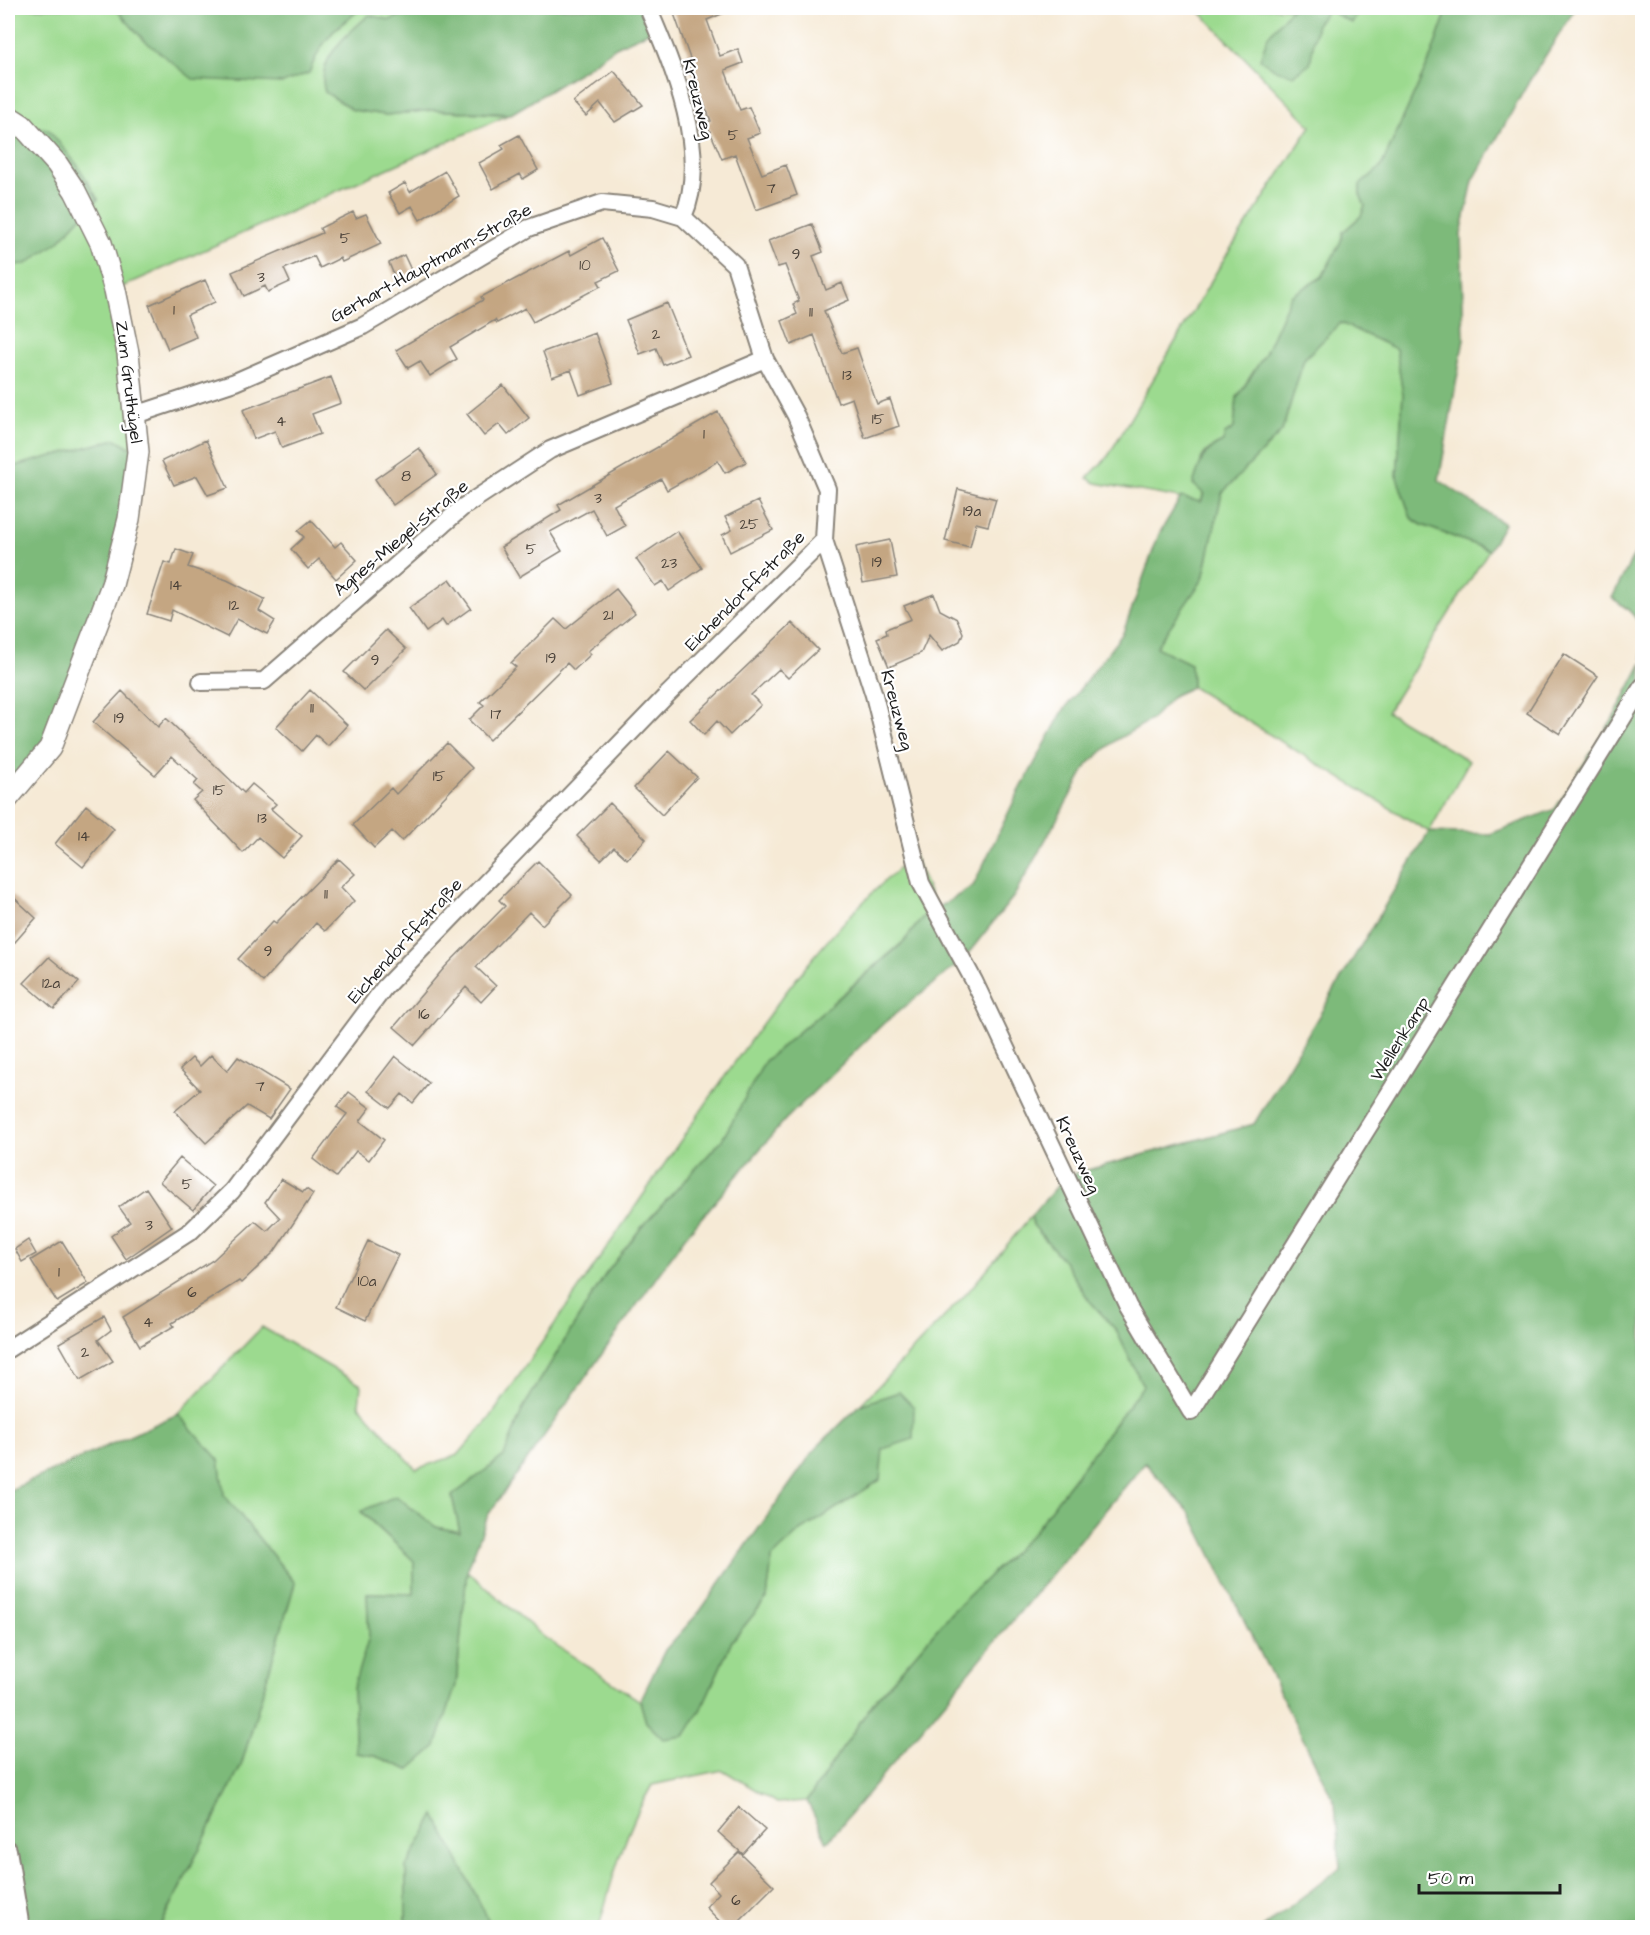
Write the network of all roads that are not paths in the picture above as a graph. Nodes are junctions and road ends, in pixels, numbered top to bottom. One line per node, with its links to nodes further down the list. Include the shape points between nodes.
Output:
1 (648, 8): 3 (street, Kreuzweg, via 686,117 694,167 692,197)
2 (8, 116): 5 (street, Zum Gruthügel, via 22,125 57,164 75,190 101,243 117,301)
3 (683, 217): 4 (street, Kreuzweg, via 735,265); 5 (street, Gerhart-Hauptmann-Straße, via 653,208 602,203 529,228 363,326 235,382)
4 (765, 359): 6 (street, Kreuzweg, via 796,416 827,489); 7 (street, Agnes-Miegel-Straße, via 550,450 463,507 264,681)
5 (135, 415): 9 (street, Zum Gruthügel, via 138,452 129,519 112,585 50,748)
6 (824, 540): 10 (street, Eichendorffstraße, via 659,703 384,988 232,1191 191,1231); 11 (street, Kreuzweg, via 874,695 921,883 974,981 1128,1306)
7 (201, 682)
8 (1642, 687): 11 (street, Wellenkamp)
9 (8, 798)
10 (8, 1349)
11 (1191, 1412)
12 (8, 1850): 13 (street)
13 (21, 1928)

